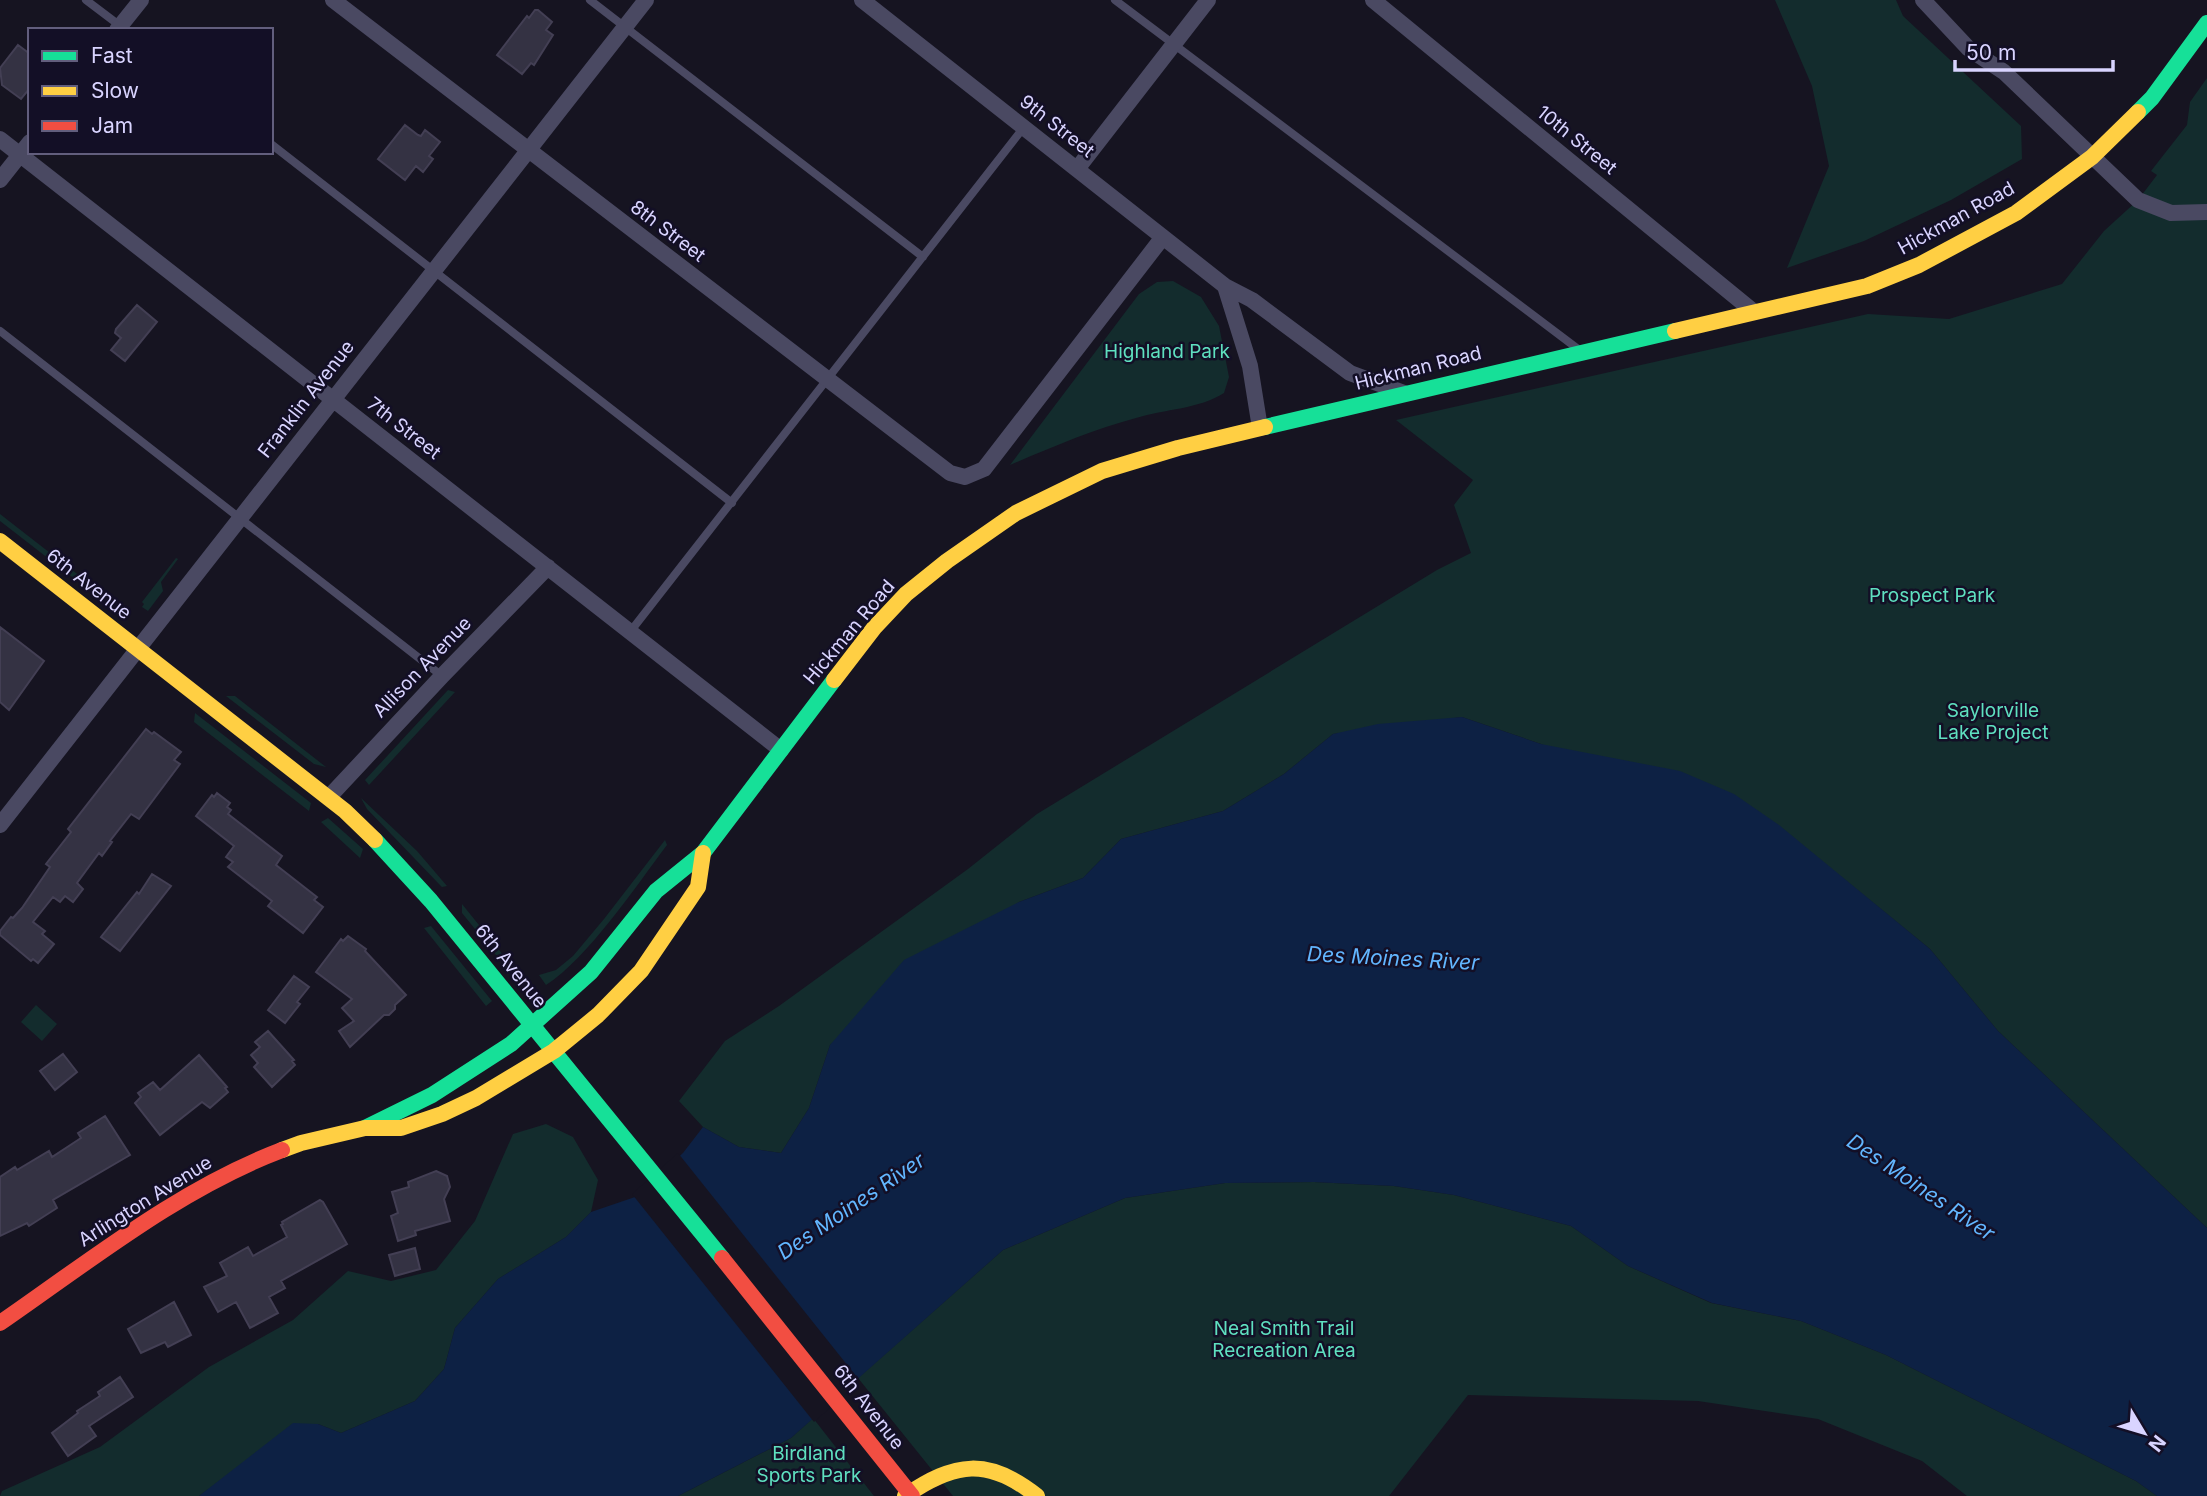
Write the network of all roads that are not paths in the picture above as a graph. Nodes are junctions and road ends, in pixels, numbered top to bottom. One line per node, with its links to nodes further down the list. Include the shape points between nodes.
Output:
1 (86, 0): 13 (lane)
2 (141, 0): 13 (street)
3 (333, 0): 19 (street, 8th Street)
4 (590, 0): 12 (lane)
5 (646, 0): 12 (street, Franklin Avenue)
6 (862, 0): 15 (street, 9th Street)
7 (1115, 0): 14 (lane)
8 (1208, 0): 14 (street)
9 (1373, 0): 29 (street, 10th Street)
10 (1923, 0): 21 (street, via 1968,48 2004,72)
11 (2207, 23): 21 (main road, Hickman Road, via 2152,98)
12 (625, 27): 19 (street, Franklin Avenue); 26 (lane)
13 (121, 28)
14 (1173, 45): 22 (street); 31 (lane)
15 (1024, 127): 22 (street, 9th Street); 26 (lane)
16 (0, 139): 18 (street, 7th Street)
17 (273, 146): 27 (lane)
18 (25, 148): 23 (street)
19 (528, 150): 27 (street, Franklin Avenue); 32 (street, 8th Street)
20 (32, 154): 34 (street, 7th Street)
21 (2092, 157): 24 (street, via 2138,200 2171,213); 29 (main road, Hickman Road, via 2016,213 1919,265 1867,286)
22 (1077, 169): 25 (street, 9th Street)
23 (0, 180)
24 (2207, 212)
25 (1163, 237): 28 (street, 9th Street); 32 (street, 8th Street, via 984,469 965,477 950,473)
26 (923, 257): 32 (lane)
27 (433, 270): 34 (street, Franklin Avenue); 36 (lane)
28 (1225, 286): 33 (street, 9th Street, via 1252,300 1350,373); 35 (street, via 1250,366)
29 (1754, 312): 31 (main road, Hickman Road)
30 (0, 331): 37 (lane)
31 (1580, 351): 33 (main road, Hickman Road)
32 (828, 380): 36 (lane)
33 (1404, 393): 35 (main road, Hickman Road)
34 (332, 398): 37 (street, Franklin Avenue); 39 (street, 7th Street)
35 (1260, 428): 43 (main road, Hickman Road, via 1102,471 1016,513 906,594)
36 (732, 503): 40 (lane)
37 (239, 517): 41 (street, Franklin Avenue); 42 (lane)
38 (0, 541): 41 (main road, 6th Avenue)
39 (548, 567): 40 (street, 7th Street); 42 (street, Allison Avenue)
40 (630, 632): 43 (street, 7th Street)
41 (138, 649): 44 (main road, 6th Avenue); 45 (street, Franklin Avenue)
42 (442, 676): 44 (street, Allison Avenue)
43 (781, 750): 46 (main road, Hickman Road)
44 (329, 797): 47 (main road, 6th Avenue, via 394,859)
45 (0, 825)
46 (703, 853): 47 (main road, Hickman Road, via 656,891 591,972); 48 (main road, Hickman Road, via 698,887 641,971 598,1016)
47 (533, 1025): 48 (main road, 6th Avenue); 49 (main road, Arlington Avenue, via 466,1075)
48 (554, 1051): 49 (main road, Arlington Avenue, via 442,1114 401,1128); 52 (main road, 6th Avenue)
49 (365, 1128): 50 (main road, Arlington Avenue, via 301,1143 211,1182)
50 (0, 1323)
51 (905, 1496): 53 (main road, via 926,1480 965,1466 1002,1473)
52 (912, 1496)
53 (1037, 1496)

